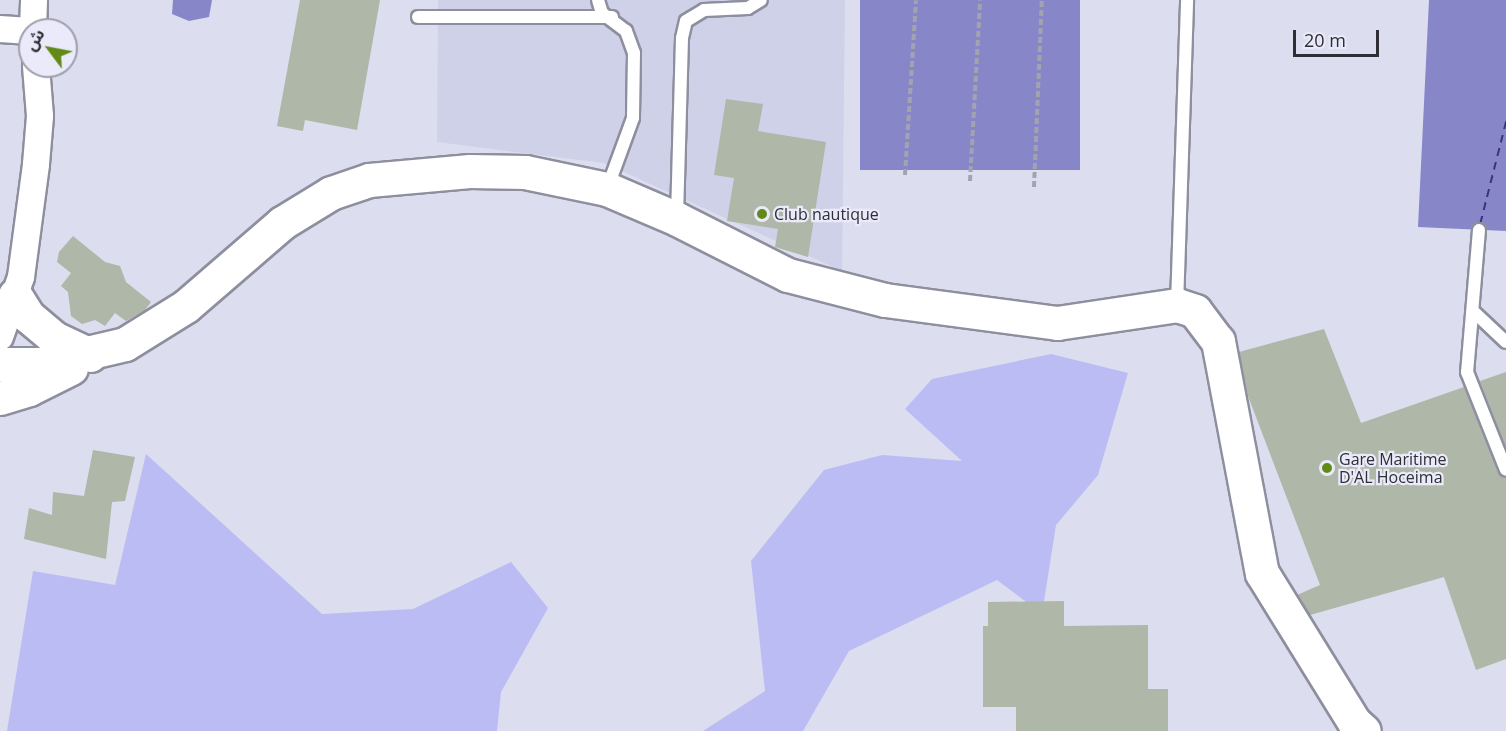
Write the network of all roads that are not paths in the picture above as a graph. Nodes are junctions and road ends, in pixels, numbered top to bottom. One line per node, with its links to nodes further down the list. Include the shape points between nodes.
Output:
1 (34, 0): 7 (street)
2 (598, 0): 6 (lane, via 603,13)
3 (761, 0): 12 (lane, via 748,8 704,10 686,21 682,38)
4 (1187, 0): 15 (lane)
5 (418, 17): 6 (lane)
6 (613, 17): 11 (lane, via 626,31 634,53 633,118)
7 (33, 18)
8 (0, 29): 9 (street)
9 (18, 30)
10 (37, 78): 14 (street, via 40,116 36,164)
11 (607, 189): 12 (street); 19 (street, via 525,172 470,171 369,180 331,193 282,223 186,306 125,344)
12 (677, 219): 15 (street, via 788,275 885,300 1057,323)
13 (1479, 230): 16 (lane)
14 (15, 295): 17 (street); 19 (street, via 28,316 54,338)
15 (1177, 305): 23 (street, via 1195,311 1218,341 1262,573 1354,722)
16 (1473, 311): 18 (lane); 22 (lane, via 1467,372)
17 (0, 337)
18 (1506, 342)
19 (90, 355): 20 (street, via 40,364); 21 (street, via 58,376)
20 (0, 364)
21 (0, 398)
22 (1506, 470)
23 (1364, 731)

